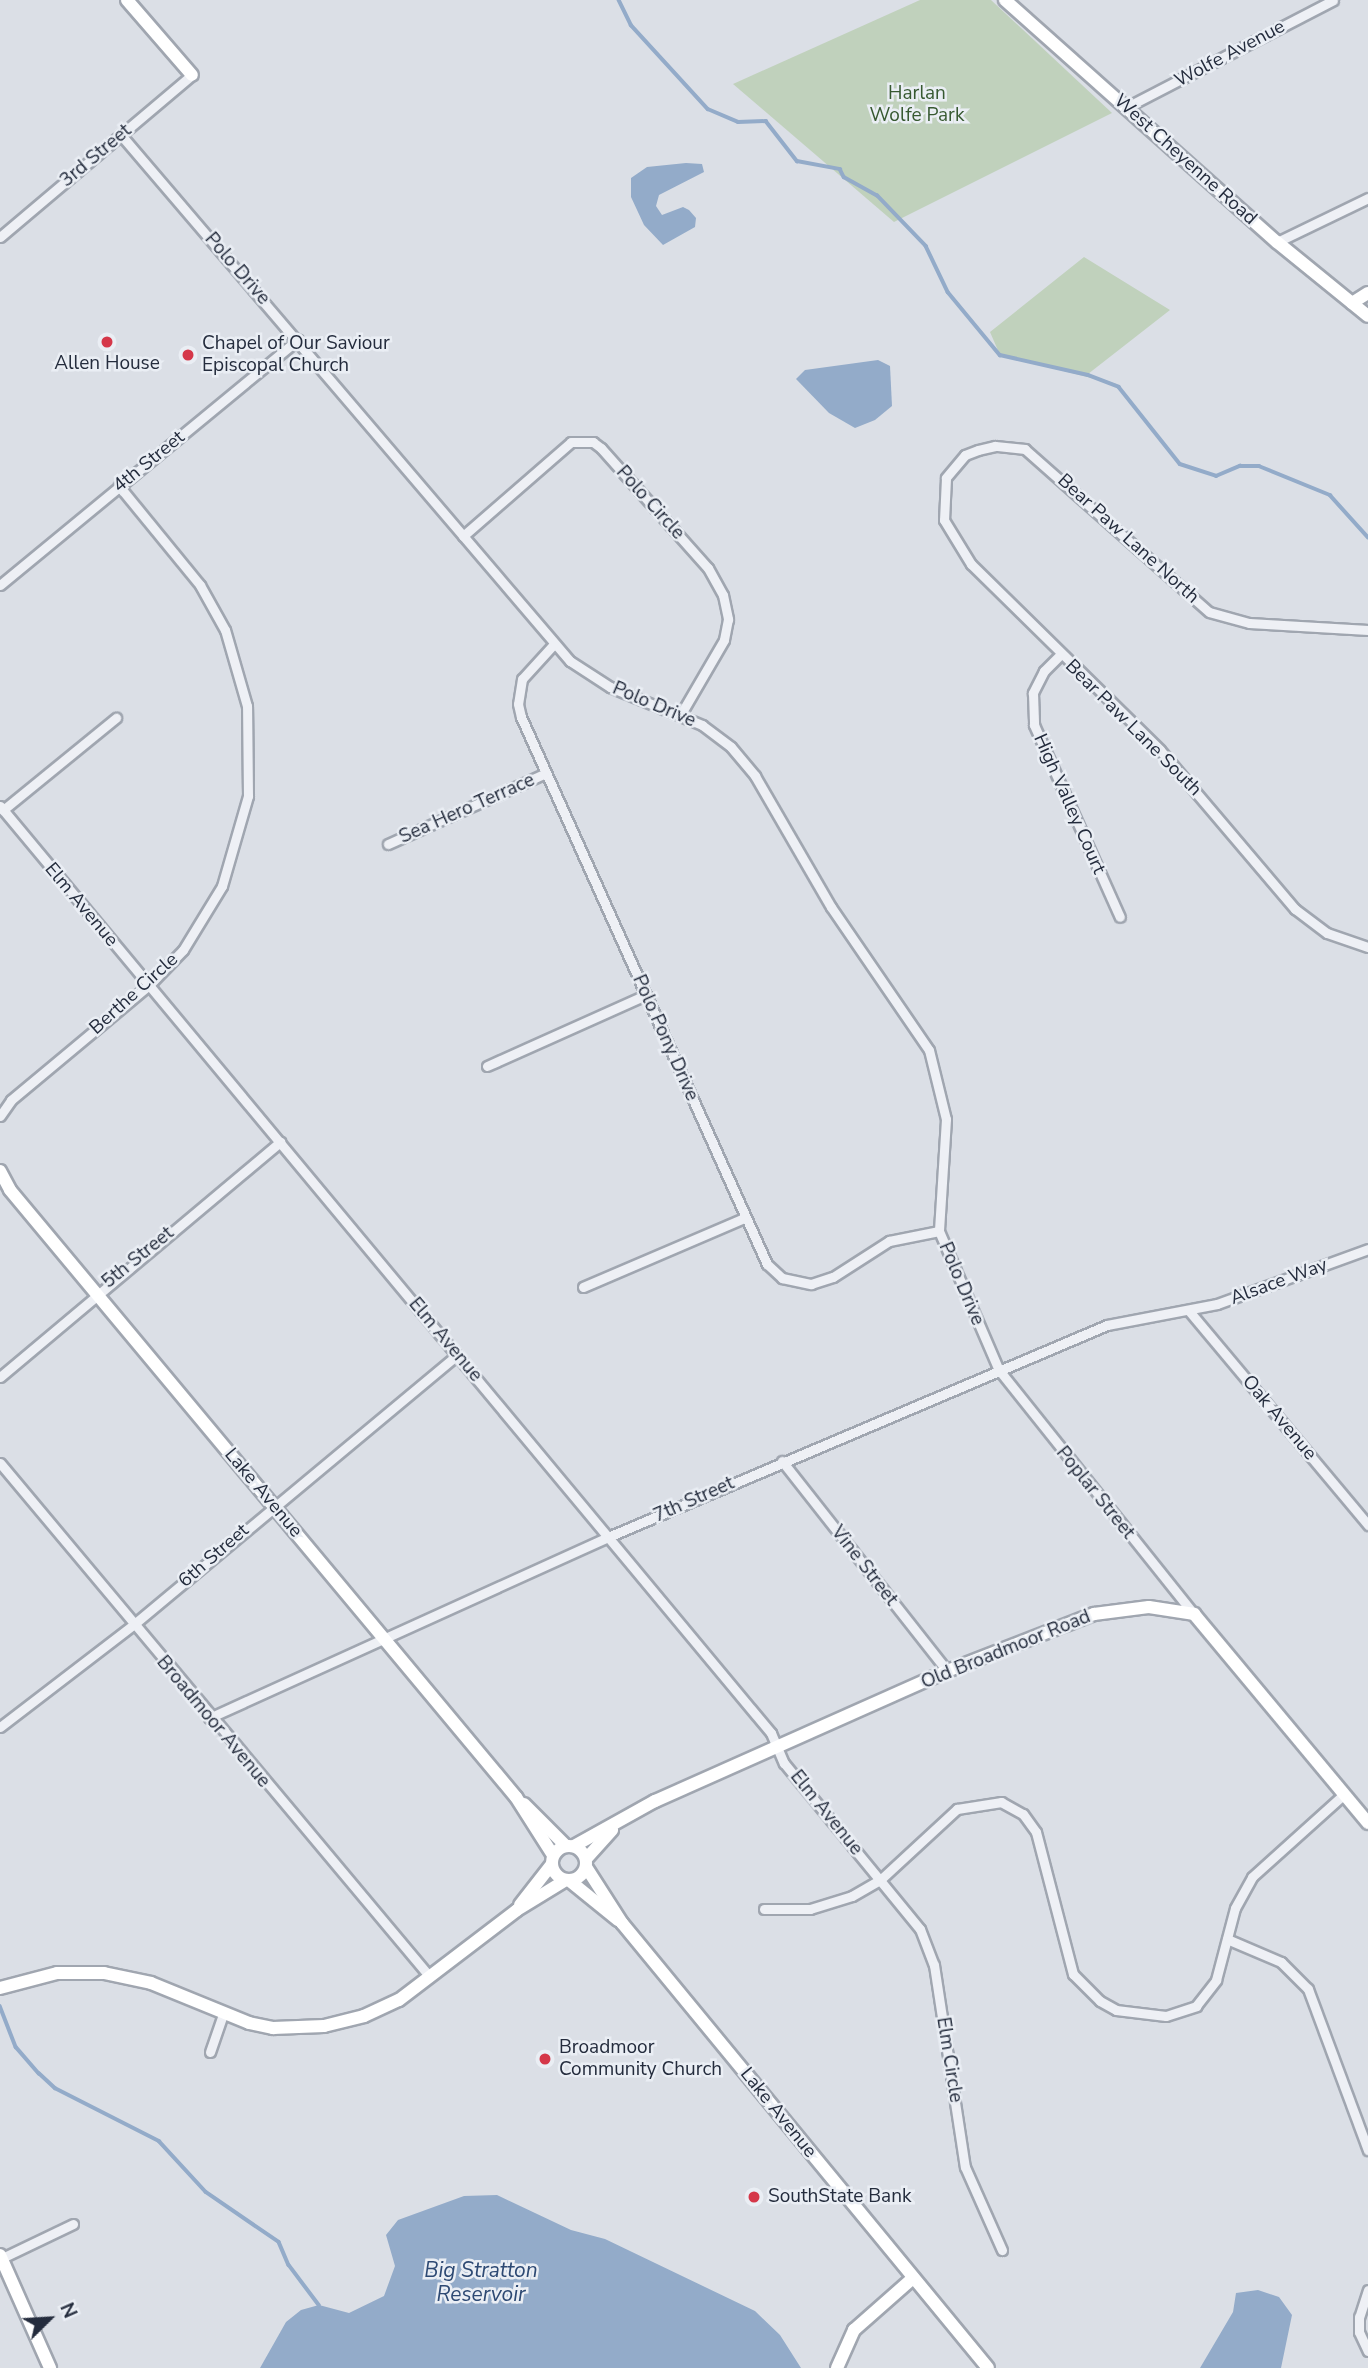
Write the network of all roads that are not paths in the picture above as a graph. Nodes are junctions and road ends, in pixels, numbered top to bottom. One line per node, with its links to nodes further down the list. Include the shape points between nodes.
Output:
1 (127, 0): 4 (main road)
2 (1005, 0): 5 (main road, West Cheyenne Road)
3 (1333, 0): 5 (street, Wolfe Avenue)
4 (192, 75): 6 (street, 3rd Street)
5 (1127, 107): 9 (main road, West Cheyenne Road)
6 (121, 135): 8 (street, 3rd Street); 13 (street, Polo Drive)
7 (1368, 198): 9 (street)
8 (0, 237)
9 (1277, 242): 11 (main road, West Cheyenne Road)
10 (1368, 293): 11 (main road)
11 (1352, 303): 12 (main road, West Cheyenne Road)
12 (1368, 316)
13 (298, 339): 15 (street, 4th Street); 16 (street, Polo Drive)
14 (946, 478): 18 (street, Bear Paw Lane North, via 965,455 978,450 995,446 1025,449 1209,612 1249,623); 20 (street, Bear Paw Lane South, via 942,504 954,540 984,578)
15 (119, 486): 17 (street, 4th Street); 28 (street, Berthe Circle, via 214,607 234,654 250,736 248,796 222,886 190,940)
16 (463, 536): 19 (street, Polo Drive); 21 (street, Polo Circle, via 571,442 593,442 601,448 708,568 723,595 728,619 724,640)
17 (0, 585)
18 (1368, 630)
19 (554, 644): 21 (street, Polo Drive, via 580,669 610,687); 23 (street, Polo Pony Drive, via 527,669 518,704)
20 (1060, 655): 26 (street, High Valley Court, via 1044,671 1033,693 1034,725); 27 (street, Bear Paw Lane South, via 1160,750 1295,909 1327,933)
21 (681, 713): 38 (street, Polo Drive, via 718,736 755,776 831,907 929,1050 946,1119)
22 (116, 718): 24 (street)
23 (545, 773): 25 (street, Sea Hero Terrace); 29 (street, Polo Pony Drive)
24 (1, 808): 28 (street, Elm Avenue)
25 (388, 844)
26 (1120, 917)
27 (1368, 947)
28 (148, 985): 31 (street, Berthe Circle); 34 (street, Elm Avenue)
29 (646, 995): 30 (street); 37 (street, Polo Pony Drive)
30 (487, 1066)
31 (11, 1100): 32 (street, Berthe Circle); 33 (street, Berthe Circle)
32 (0, 1103)
33 (0, 1116)
34 (280, 1142): 41 (street, 5th Street); 43 (street, Elm Avenue)
35 (0, 1171): 36 (main road, Lake Avenue)
36 (5, 1186): 41 (main road, Lake Avenue)
37 (744, 1218): 38 (street, Polo Pony Drive, via 766,1264 782,1278 800,1284 833,1277 889,1241); 40 (street)
38 (939, 1231): 44 (street, Polo Drive)
39 (1368, 1249): 42 (street, Alsace Way)
40 (583, 1287)
41 (96, 1293): 45 (street, 5th Street); 48 (main road, Lake Avenue)
42 (1189, 1311): 44 (street, 7th Street, via 1107,1325); 49 (street, Oak Avenue)
43 (457, 1355): 48 (street, 6th Street); 50 (street, Elm Avenue)
44 (999, 1370): 46 (street, 7th Street); 51 (street, Poplar Street)
45 (0, 1377)
46 (782, 1461): 50 (street, 7th Street); 54 (street, Vine Street)
47 (0, 1463): 52 (street, Broadmoor Avenue)
48 (273, 1505): 52 (street, 6th Street); 53 (main road, Lake Avenue)
49 (1368, 1525)
50 (608, 1537): 53 (street, 7th Street); 57 (street, Elm Avenue)
51 (1194, 1614): 54 (main road, Old Broadmoor Road, via 1149,1607 1094,1614); 58 (main road)
52 (133, 1625): 55 (street, Broadmoor Avenue); 56 (street, 6th Street)
53 (384, 1637): 55 (street, 7th Street); 59 (main road, Lake Avenue)
54 (947, 1671): 57 (main road, Old Broadmoor Road)
55 (209, 1718): 71 (street, Broadmoor Avenue)
56 (0, 1727)
57 (779, 1748): 61 (main road, Old Broadmoor Road, via 655,1801); 66 (street, Elm Avenue, via 785,1763)
58 (1343, 1796): 60 (main road); 70 (street, via 1252,1877 1235,1908)
59 (516, 1797): 62 (main road, Lake Avenue); 63 (main road, Lake Avenue)
60 (1368, 1823)
61 (617, 1824): 62 (main road, Old Broadmoor Road); 64 (main road, Old Broadmoor Road)
62 (570, 1846): 63 (main road); 64 (main road)
63 (553, 1860): 65 (main road, via 556,1874); 68 (main road)
64 (586, 1863): 65 (main road, via 582,1875); 69 (main road, Lake Avenue)
65 (568, 1880): 68 (main road); 69 (main road, Lake Avenue)
66 (880, 1880): 67 (street, via 827,1906); 70 (street, via 957,1810 1000,1802 1023,1814 1036,1832 1065,1957 1073,1974 1100,2001 1131,2014 1181,2013 1196,2006 1212,1987); 77 (street, Elm Circle, via 928,1947 965,2167)
67 (764, 1909)
68 (517, 1910): 71 (main road)
69 (622, 1923): 79 (main road, Lake Avenue)
70 (1227, 1939): 75 (street, via 1282,1962 1308,1989)
71 (430, 1977): 73 (main road, via 382,2009 324,2026 273,2028)
72 (0, 1988): 73 (main road, via 78,1972 132,1977)
73 (223, 2015): 74 (street)
74 (211, 2052)
75 (1368, 2150)
76 (73, 2224): 78 (street)
77 (1003, 2250)
78 (0, 2257): 82 (main road)
79 (913, 2277): 83 (main road, via 854,2330); 84 (main road, Lake Avenue)
80 (1368, 2290): 81 (street, via 1359,2332)
81 (1368, 2351)
82 (50, 2368)
83 (837, 2368)
84 (988, 2368)

